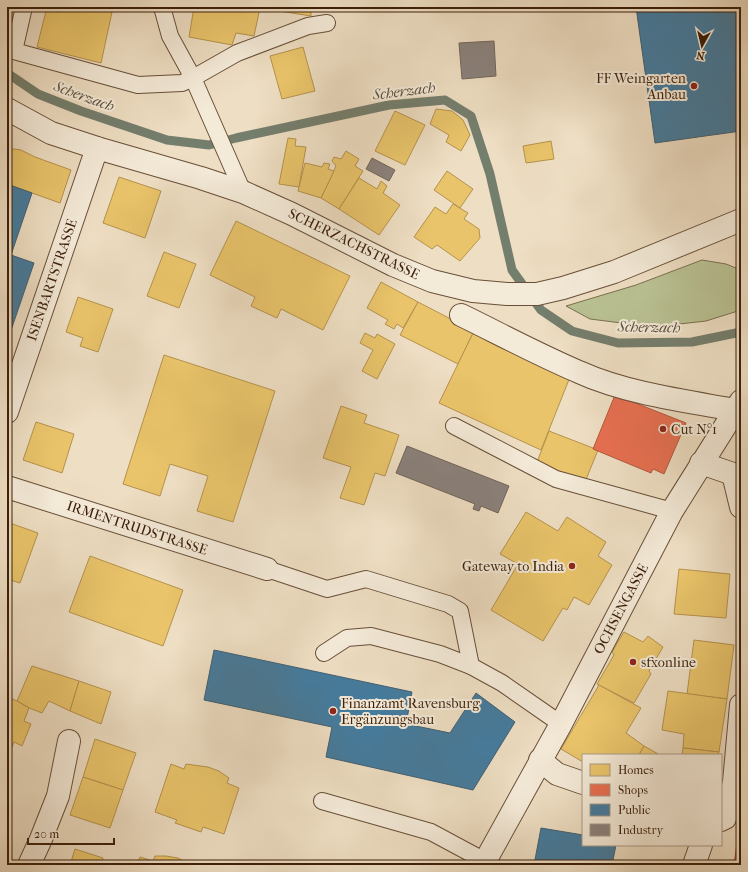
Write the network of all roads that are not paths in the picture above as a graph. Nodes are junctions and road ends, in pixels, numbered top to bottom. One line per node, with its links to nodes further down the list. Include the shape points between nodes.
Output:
1 (24, 7): 4 (lane, via 14,51 138,85)
2 (162, 7): 4 (lane)
3 (327, 22): 4 (lane, via 308,26 237,54)
4 (187, 81): 7 (lane, via 217,131)
5 (7, 109): 6 (street, SCHERZACHSTRASSE, via 51,133)
6 (97, 148): 7 (street, SCHERZACHSTRASSE); 11 (street, ISENBARTSTRASSE)
7 (243, 192): 8 (street, SCHERZACHSTRASSE, via 393,266 432,281 473,291 507,294 537,294 614,272)
8 (741, 220)
9 (461, 315): 10 (street, via 579,373 618,386 693,403)
10 (738, 405): 13 (street, OCHSENGASSE)
11 (7, 412)
12 (454, 426): 17 (lane, via 556,478)
13 (701, 464): 14 (street); 17 (street, OCHSENGASSE)
14 (737, 475): 16 (street)
15 (7, 487): 18 (street, IRMENTRUDSTRASSE)
16 (741, 507)
17 (672, 511): 22 (street, OCHSENGASSE)
18 (267, 569): 20 (lane, via 327,589 366,579 448,604 460,611)
19 (324, 653): 20 (lane, via 347,638 370,636 440,654)
20 (471, 666): 22 (lane, via 502,683)
21 (741, 705): 25 (street)
22 (561, 724): 24 (street, OCHSENGASSE)
23 (69, 741): 31 (street, via 58,796)
24 (540, 760): 26 (street, via 557,774); 30 (street, OCHSENGASSE)
25 (737, 783): 28 (street, via 725,818)
26 (582, 784)
27 (322, 801): 30 (lane, via 431,832)
28 (722, 820)
29 (701, 846): 32 (street)
30 (484, 863)
31 (29, 865)
32 (694, 865)

